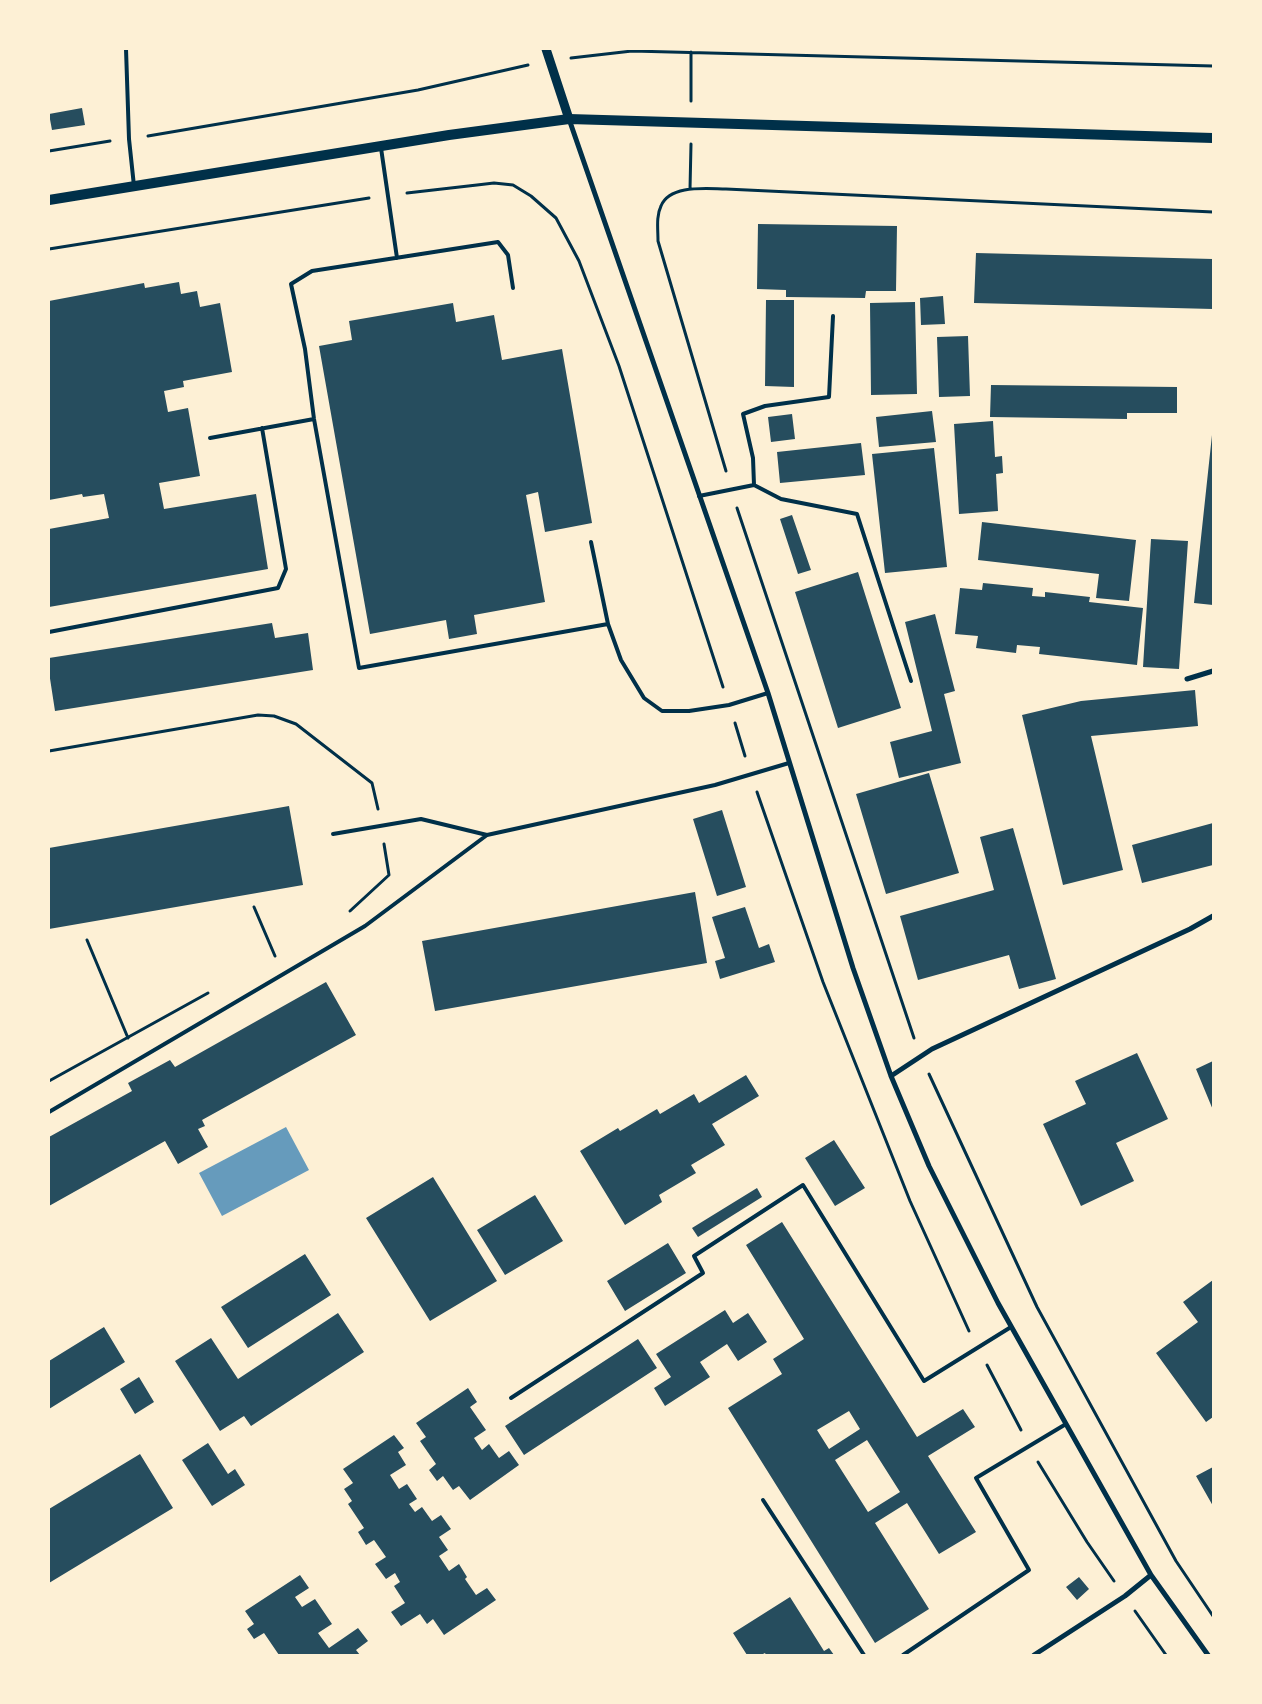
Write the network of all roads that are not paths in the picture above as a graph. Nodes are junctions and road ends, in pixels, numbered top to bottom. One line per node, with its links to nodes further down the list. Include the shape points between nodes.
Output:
1 (126, 49): 6 (lane)
2 (546, 49): 3 (street)
3 (569, 119): 4 (main road); 5 (main road); 15 (street)
4 (1213, 138)
5 (380, 146): 6 (main road); 8 (lane)
6 (134, 186): 7 (main road)
7 (49, 200)
8 (397, 258): 9 (lane, via 498,242 508,255); 11 (lane, via 312,270 291,284 305,349)
9 (512, 288)
10 (833, 316): 14 (lane, via 829,397 765,406 743,414 753,458)
11 (314, 420): 12 (lane); 17 (lane, via 359,668)
12 (262, 428): 13 (lane); 18 (lane, via 286,569 278,588)
13 (210, 438)
14 (754, 486): 15 (lane); 21 (lane, via 781,499 858,514)
15 (700, 496): 22 (street)
16 (591, 542): 17 (lane)
17 (608, 624): 22 (lane, via 621,660 644,698 662,711 729,705)
18 (49, 632)
19 (1213, 671): 20 (street)
20 (1187, 679)
21 (911, 681)
22 (768, 693): 23 (street)
23 (789, 763): 25 (lane, via 715,785); 27 (street)
24 (333, 834): 25 (lane, via 421,819)
25 (487, 835): 28 (lane, via 365,926)
26 (1213, 916): 27 (street, via 941,1045)
27 (891, 1076): 29 (street, via 930,1166)
28 (49, 1112)
29 (1011, 1327): 30 (lane, via 924,1381 803,1185 694,1256 703,1273); 31 (street)
30 (511, 1398)
31 (1066, 1424): 33 (street); 35 (lane, via 976,1478 1029,1570)
32 (763, 1500): 34 (lane)
33 (1151, 1575): 36 (street, via 1125,1596); 37 (street)
34 (864, 1655)
35 (903, 1655)
36 (1034, 1655)
37 (1208, 1655)

